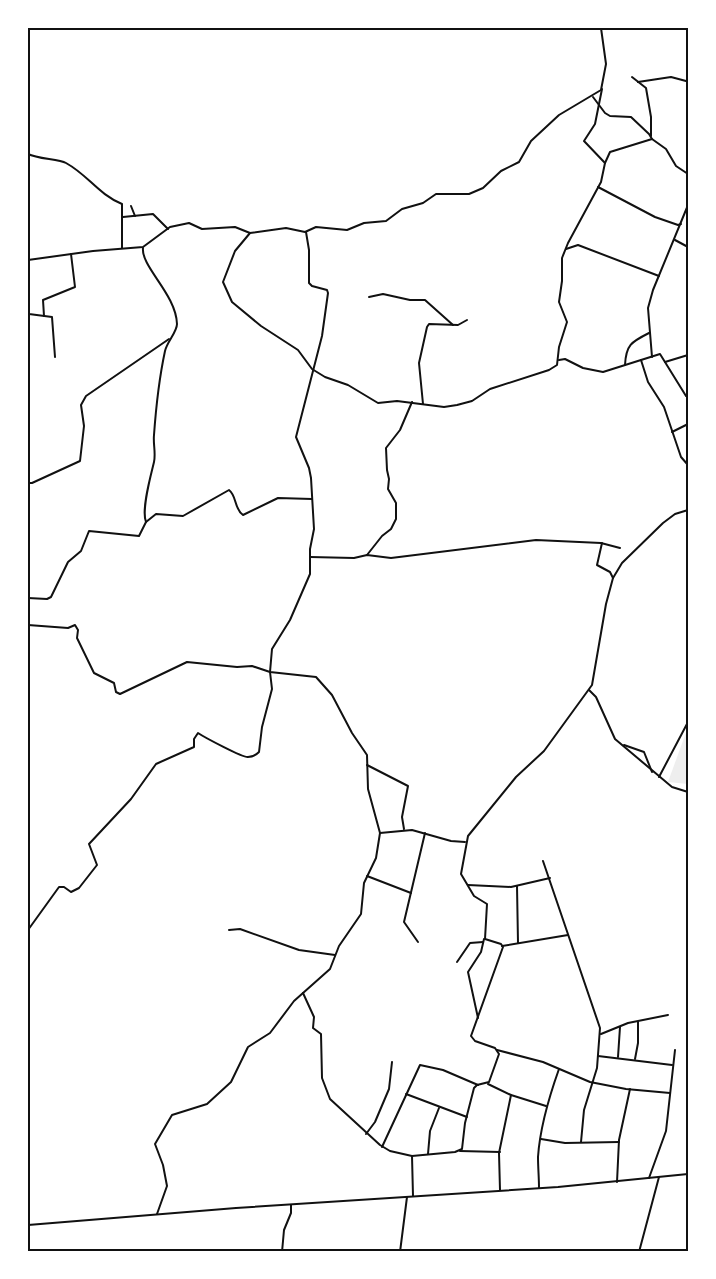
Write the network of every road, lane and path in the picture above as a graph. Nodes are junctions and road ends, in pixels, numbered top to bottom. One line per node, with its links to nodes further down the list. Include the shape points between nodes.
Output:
1 (601, 28): 5 (street, via 606,64)
2 (632, 77): 4 (street)
3 (686, 81): 4 (street, via 671,77)
4 (638, 82): 8 (street, via 646,88)
5 (602, 88): 6 (street); 7 (street)
6 (593, 97): 7 (street); 21 (street, via 559,115 531,141 519,162 501,170 480,190 469,194 436,194 423,203 402,209 386,221 349,230 316,228)
7 (598, 104): 8 (street, via 610,116 631,118); 10 (street, via 594,128 584,141)
8 (651, 137): 10 (street, via 612,151); 11 (street, via 666,149 676,166)
9 (28, 154): 15 (street, via 65,162 93,183 103,195 122,204)
10 (605, 163): 12 (street)
11 (688, 174)
12 (598, 187): 18 (street); 27 (street)
13 (688, 205): 17 (street)
14 (131, 206): 16 (street)
15 (123, 216): 16 (street); 26 (street)
16 (135, 217): 20 (street, via 153,214)
17 (681, 224): 18 (street); 19 (street)
18 (678, 225): 19 (street)
19 (680, 228): 23 (street)
20 (168, 229): 22 (street, via 189,223 202,229 235,227); 24 (street)
21 (306, 232): 22 (street, via 286,228); 45 (street, via 309,283 328,294)
22 (250, 233): 45 (street, via 235,250 223,282 229,298 261,326 298,350)
23 (675, 240): 25 (street); 30 (street)
24 (143, 247): 26 (street); 37 (street, via 143,255 165,288 174,310 177,325)
25 (688, 247)
26 (122, 248): 28 (street)
27 (566, 249): 30 (street, via 578,245); 41 (street, via 559,302 567,322 559,347)
28 (71, 254): 29 (street); 33 (street, via 74,287 44,300)
29 (28, 260)
30 (659, 276): 36 (street, via 648,308)
31 (369, 297): 35 (street, via 383,294 425,300)
32 (28, 309): 33 (street, via 29,314)
33 (44, 316): 39 (street, via 52,318)
34 (467, 320): 35 (street)
35 (453, 325): 48 (street, via 429,324 426,331 419,364)
36 (649, 333): 40 (street); 44 (street, via 627,349)
37 (168, 339): 52 (street, via 86,396 81,405 84,426 80,461); 55 (street, via 159,386)
38 (688, 355): 43 (street)
39 (56, 357)
40 (652, 357): 42 (street); 43 (street, via 660,354)
41 (559, 360): 44 (street, via 603,372); 48 (street, via 549,370 490,390 466,403 449,407)
42 (641, 360): 44 (street); 50 (street, via 648,382 664,407)
43 (666, 362): 46 (street, via 678,386)
44 (625, 365)
45 (313, 370): 47 (street, via 378,403); 53 (street, via 296,437 309,468)
46 (688, 395)
47 (412, 402): 48 (street); 58 (street, via 400,430 386,448 388,489 396,503 396,519)
48 (423, 404)
49 (688, 424): 50 (street)
50 (672, 432): 51 (street, via 681,457)
51 (688, 465)
52 (28, 483)
53 (312, 499): 55 (street, via 278,498 242,515 229,490 183,516 158,513); 59 (street, via 314,529)
54 (688, 510): 60 (street, via 675,514 648,536)
55 (146, 522): 61 (street, via 138,536 89,531 81,551 67,565 51,597)
56 (602, 543): 57 (street); 58 (street, via 517,541 391,558); 60 (street, via 597,565 610,572)
57 (620, 548)
58 (367, 555): 59 (street)
59 (310, 558): 63 (street, via 308,580 290,620 272,649)
60 (613, 578): 64 (street, via 598,643 595,677)
61 (28, 598)
62 (28, 625): 63 (street, via 68,628 75,625 77,638 94,673 114,683 116,692 120,694 187,662 252,666)
63 (270, 672): 67 (street, via 313,676 321,681 367,754); 81 (street, via 272,689 258,754 244,757 207,740 198,732 194,747 156,764 131,799 89,844 97,865 79,888 71,892 59,887)
64 (589, 690): 66 (street, via 596,697 612,736); 74 (street, via 544,751 516,777 489,813 473,828)
65 (688, 722): 69 (street)
66 (622, 745): 68 (street); 68 (street, via 644,752)
67 (366, 764): 71 (street, via 408,786 402,813); 72 (street, via 368,789)
68 (652, 772): 69 (street)
69 (659, 777): 70 (street, via 678,791)
70 (688, 792)
71 (404, 829): 72 (street); 73 (street)
72 (380, 833): 76 (street, via 376,858)
73 (426, 833): 74 (street); 80 (street)
74 (466, 842): 78 (street, via 461,873)
75 (543, 861): 77 (street)
76 (367, 876): 80 (street); 89 (street, via 361,914 342,940)
77 (550, 878): 79 (street); 83 (street)
78 (468, 885): 79 (street, via 490,888); 84 (street, via 474,896 487,904)
79 (517, 886): 87 (street)
80 (412, 893): 85 (street, via 404,922)
81 (28, 930)
82 (229, 930): 89 (street, via 240,929 299,950)
83 (568, 935): 87 (street); 96 (street)
84 (485, 938): 86 (street); 88 (street)
85 (418, 942)
86 (483, 942): 90 (street, via 470,943); 93 (street, via 481,952 468,972)
87 (518, 943): 88 (street)
88 (502, 946): 93 (street, via 499,963)
89 (336, 955): 91 (street, via 328,971)
90 (457, 962)
91 (302, 992): 115 (street, via 314,1017 313,1028 321,1034 324,1089 336,1107); 133 (street, via 270,1033 248,1047 235,1078 225,1089 206,1104 172,1115 165,1123 154,1144 167,1186)
92 (668, 1014): 94 (street)
93 (478, 1018): 97 (street, via 471,1038)
94 (638, 1021): 95 (street); 101 (street)
95 (620, 1026): 96 (street); 100 (street)
96 (600, 1034): 99 (street)
97 (497, 1050): 104 (street); 106 (street, via 498,1057)
98 (675, 1050): 103 (street)
99 (598, 1056): 100 (street); 105 (street)
100 (618, 1057): 101 (street)
101 (634, 1059): 103 (street)
102 (392, 1062): 115 (street, via 389,1088 375,1122)
103 (672, 1065): 109 (street)
104 (559, 1069): 105 (street); 112 (street)
105 (593, 1082): 108 (street); 117 (street, via 584,1110)
106 (488, 1084): 107 (street); 111 (street)
107 (478, 1085): 110 (street, via 421,1064); 114 (street, via 474,1088)
108 (630, 1089): 109 (street); 118 (street)
109 (670, 1093): 126 (street, via 666,1131)
110 (406, 1094): 113 (street); 119 (street)
111 (511, 1095): 112 (street); 121 (street)
112 (547, 1107): 116 (street)
113 (439, 1108): 114 (street); 122 (street, via 430,1131)
114 (467, 1117): 120 (street)
115 (366, 1134): 119 (street)
116 (541, 1139): 117 (street, via 557,1143); 128 (street)
117 (581, 1142): 118 (street)
118 (619, 1142): 127 (street)
119 (382, 1146): 123 (street)
120 (460, 1151): 121 (street); 122 (street)
121 (500, 1152): 129 (street)
122 (428, 1154): 123 (street)
123 (412, 1156): 131 (street)
124 (688, 1174): 125 (street)
125 (659, 1177): 126 (street); 137 (street)
126 (650, 1178): 127 (street)
127 (616, 1182): 128 (street)
128 (539, 1188): 129 (street)
129 (500, 1190): 131 (street)
130 (407, 1196): 131 (street); 132 (street); 136 (street)
131 (413, 1196)
132 (291, 1204): 133 (street); 135 (street)
133 (157, 1214): 134 (street)
134 (28, 1225)
135 (282, 1252)
136 (400, 1252)
137 (638, 1252)

